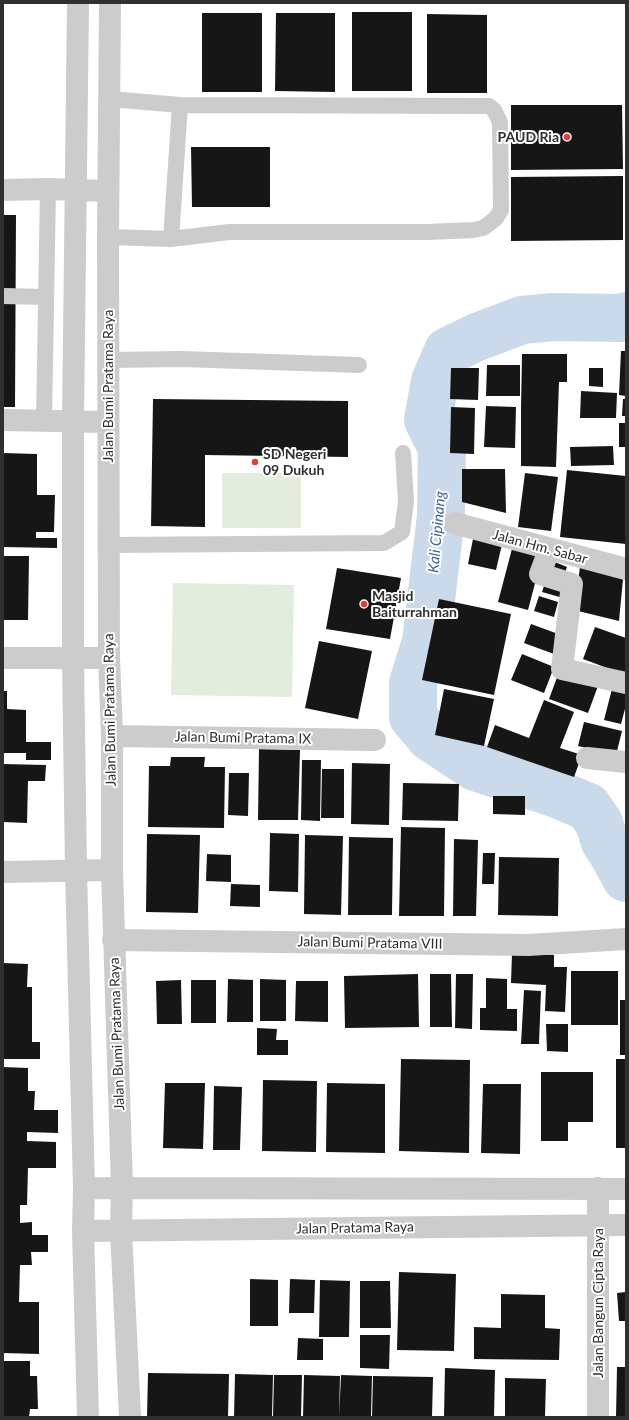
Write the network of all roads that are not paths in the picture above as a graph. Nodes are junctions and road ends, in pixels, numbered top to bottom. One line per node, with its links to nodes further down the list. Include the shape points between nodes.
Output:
1 (78, 3): 7 (street)
2 (110, 3): 3 (street, Jalan Bumi Pratama Raya)
3 (110, 99): 4 (lane); 8 (street, Jalan Bumi Pratama Raya)
4 (180, 105): 10 (lane); 10 (lane, via 489,106 500,122 500,210 490,223 474,230 229,232)
5 (48, 189): 6 (street); 7 (street); 12 (lane)
6 (3, 190)
7 (74, 190): 8 (street); 16 (street)
8 (108, 191): 9 (street, Jalan Bumi Pratama Raya)
9 (108, 237): 10 (lane); 13 (street, Jalan Bumi Pratama Raya)
10 (171, 239)
11 (3, 296): 12 (lane)
12 (46, 297): 17 (lane)
13 (109, 360): 14 (lane, via 182,359); 18 (street, Jalan Bumi Pratama Raya)
14 (360, 366)
15 (3, 420): 17 (street)
16 (72, 421): 17 (street); 18 (street); 26 (street)
17 (44, 422)
18 (108, 422): 21 (street, Jalan Bumi Pratama Raya)
19 (403, 453): 21 (lane, via 406,502 402,532 384,543)
20 (454, 523): 22 (street, Jalan Hm. Sabar)
21 (109, 545): 25 (street, Jalan Bumi Pratama Raya)
22 (549, 550): 23 (street, Jalan Hm. Sabar); 27 (street, via 540,574 572,584 562,669)
23 (626, 569)
24 (3, 658): 26 (street)
25 (109, 658): 26 (street); 28 (street, Jalan Bumi Pratama Raya)
26 (73, 659): 32 (street)
27 (626, 683)
28 (112, 736): 29 (street, Jalan Bumi Pratama IX); 33 (street, Jalan Bumi Pratama Raya)
29 (375, 740)
30 (587, 758): 31 (street)
31 (626, 762)
32 (76, 870): 33 (street); 34 (street); 38 (street)
33 (112, 870): 36 (street, Jalan Bumi Pratama Raya)
34 (3, 872)
35 (626, 939): 36 (street, Jalan Bumi Pratama VIII, via 528,945)
36 (113, 940): 37 (street, Jalan Bumi Pratama Raya)
37 (122, 1187): 38 (street); 39 (street); 44 (street, Jalan Bumi Pratama Raya)
38 (84, 1188): 43 (street)
39 (598, 1188): 40 (street); 41 (street, Jalan Bangun Cipta Raya)
40 (626, 1188)
41 (598, 1225): 42 (street, Jalan Pratama Raya); 44 (street, Jalan Pratama Raya); 47 (street, Jalan Bangun Cipta Raya)
42 (626, 1225)
43 (83, 1231): 44 (street, Jalan Pratama Raya); 45 (street)
44 (121, 1231): 46 (street, Jalan Bumi Pratama Raya)
45 (88, 1417)
46 (130, 1417)
47 (598, 1417)

